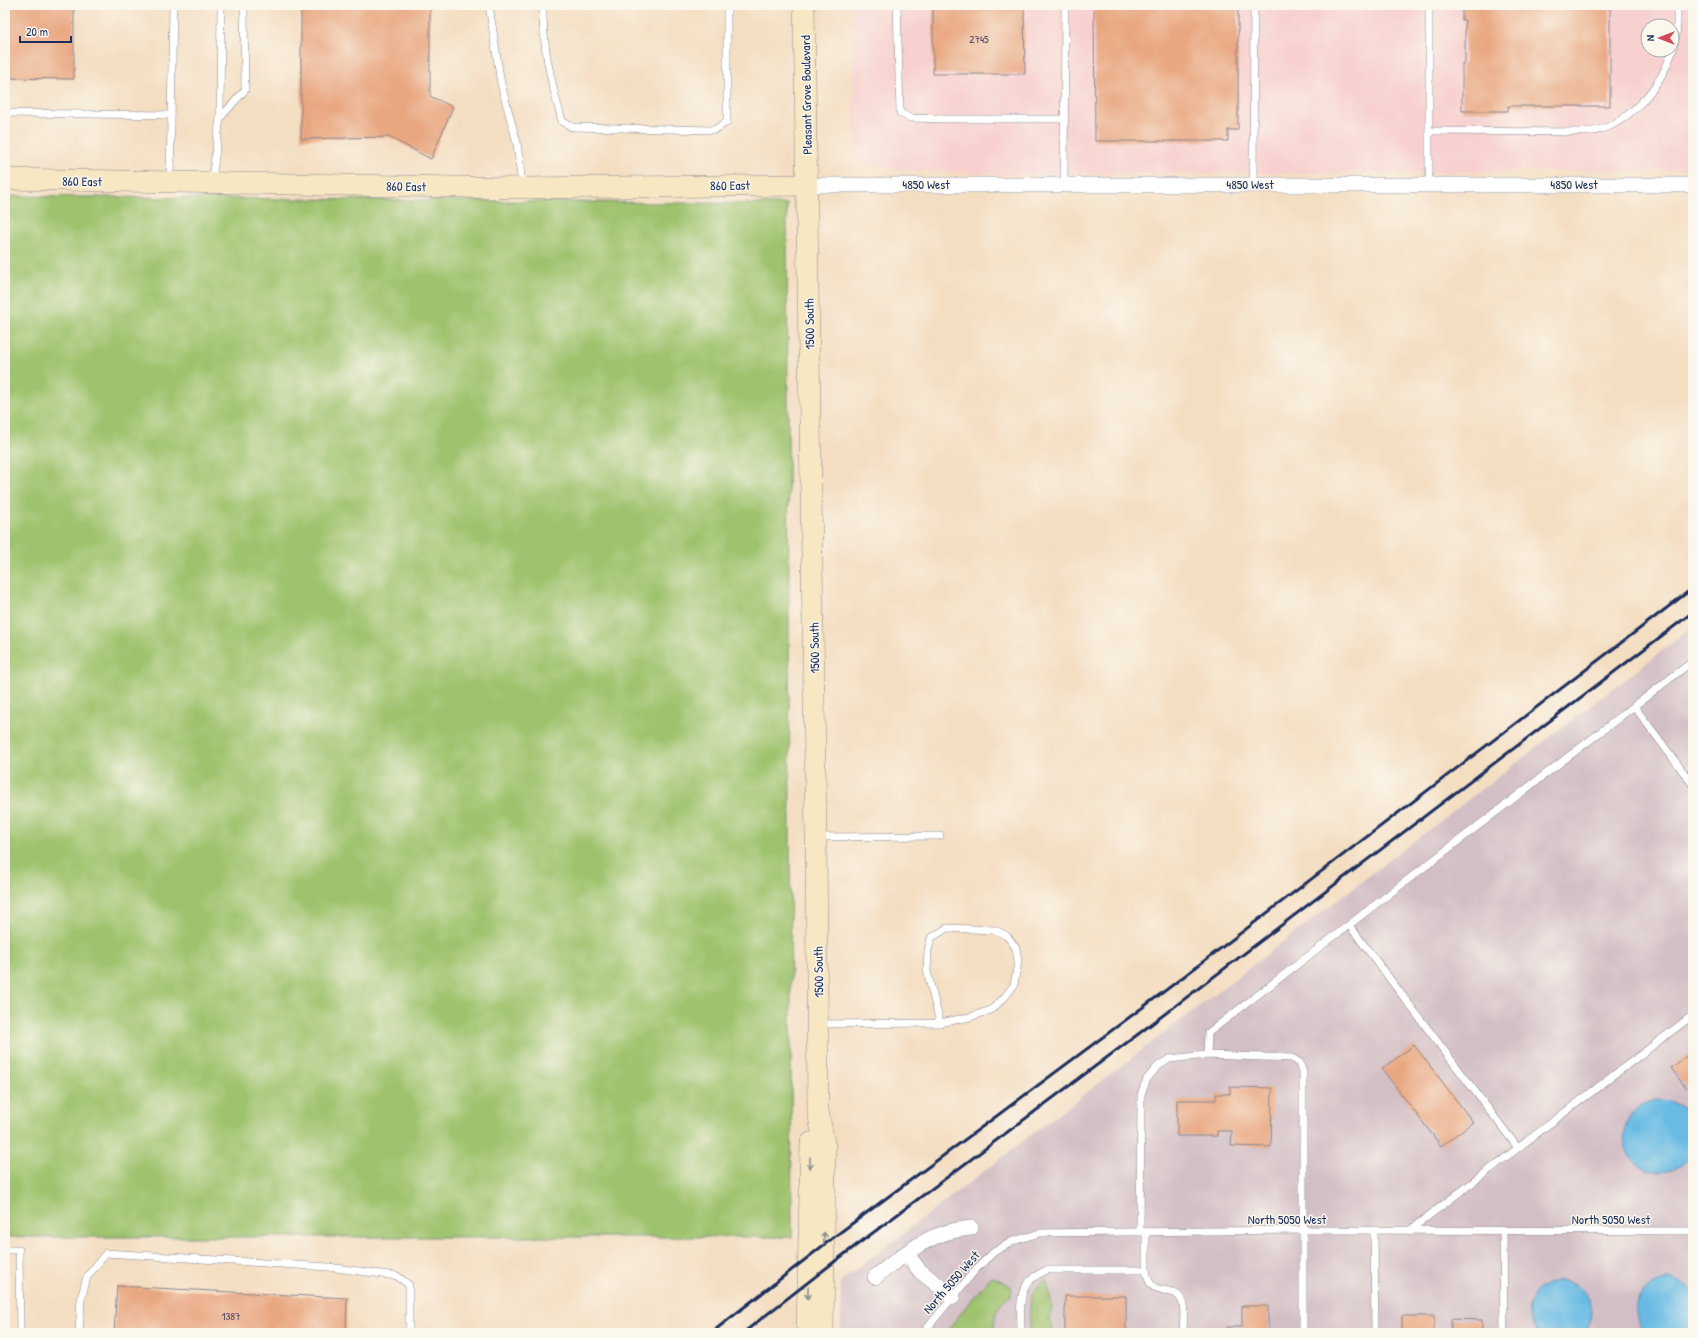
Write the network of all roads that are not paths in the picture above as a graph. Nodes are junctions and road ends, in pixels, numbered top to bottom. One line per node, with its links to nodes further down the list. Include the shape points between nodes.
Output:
1 (173, 5): 14 (lane)
2 (221, 5): 15 (lane)
3 (244, 5): 15 (lane, via 245,90)
4 (489, 5): 26 (lane, via 501,84 517,143)
5 (543, 5): 6 (lane, via 542,30 550,79 562,121 572,127 714,130 726,122)
6 (727, 5)
7 (804, 5): 25 (street, Pleasant Grove Boulevard)
8 (897, 5): 16 (lane, via 900,114 910,118)
9 (1065, 5): 16 (lane)
10 (1254, 5): 22 (lane)
11 (1429, 5): 17 (lane)
12 (1677, 5): 17 (lane, via 1674,47 1654,87 1641,103 1609,127 1592,132)
13 (5, 113): 14 (lane)
14 (171, 115): 19 (lane)
15 (220, 118): 20 (lane)
16 (1064, 119): 21 (lane)
17 (1429, 131): 23 (lane)
18 (5, 179): 19 (street, 860 East)
19 (170, 182): 20 (street, 860 East)
20 (212, 183): 26 (street, 860 East)
21 (1064, 184): 22 (street, 4850 West); 25 (street, 4850 West)
22 (1253, 184): 23 (street, 4850 West)
23 (1429, 184): 24 (street, 4850 West)
24 (1693, 184)
25 (807, 185): 26 (street, 860 East); 31 (street, 1500 South)
26 (522, 188)
27 (1693, 661): 28 (lane)
28 (1634, 706): 29 (lane); 32 (lane)
29 (1693, 785)
30 (940, 836): 31 (lane)
31 (816, 837): 35 (street, 1500 South)
32 (1349, 924): 36 (lane, via 1208,1033); 38 (lane)
33 (1693, 1014): 38 (lane)
34 (940, 1023): 34 (lane, via 991,1010 1004,998 1014,985 1018,962 1016,948 1007,936 995,930 947,928 931,938 927,971); 35 (lane)
35 (818, 1024): 37 (street, 1500 South)
36 (1207, 1055): 40 (lane, via 1292,1058 1300,1063 1303,1073); 45 (lane, via 1169,1059 1157,1067 1147,1079 1141,1094)
37 (818, 1111): 54 (street, 1500 South, one-way to 54, via 810,1149); 55 (street, 1500 South, one-way to 37, via 825,1148)
38 (1518, 1148): 41 (lane)
39 (971, 1228): 47 (street, via 935,1235)
40 (1304, 1230): 42 (lane, North 5050 West); 45 (lane, North 5050 West); 59 (lane)
41 (1410, 1230): 42 (lane, North 5050 West); 43 (lane, North 5050 West)
42 (1374, 1231): 60 (lane)
43 (1503, 1231): 44 (lane, North 5050 West); 61 (lane)
44 (1693, 1231)
45 (1143, 1232): 48 (lane); 50 (lane, North 5050 West, via 1040,1233 1013,1241 994,1252)
46 (5, 1250): 51 (lane, via 19,1250)
47 (906, 1253): 49 (street); 50 (street, via 920,1271)
48 (1146, 1270): 57 (lane, via 1046,1270 1035,1275 1022,1291); 58 (lane, via 1154,1287 1179,1296 1183,1305)
49 (875, 1278)
50 (952, 1297): 56 (lane, North 5050 West)
51 (20, 1333)
52 (79, 1333): 53 (lane, via 81,1299 87,1277 106,1253 328,1267 397,1276 409,1285)
53 (409, 1333)
54 (807, 1333)
55 (823, 1333)
56 (923, 1333)
57 (1021, 1333)
58 (1183, 1333)
59 (1303, 1333)
60 (1375, 1333)
61 (1504, 1333)

